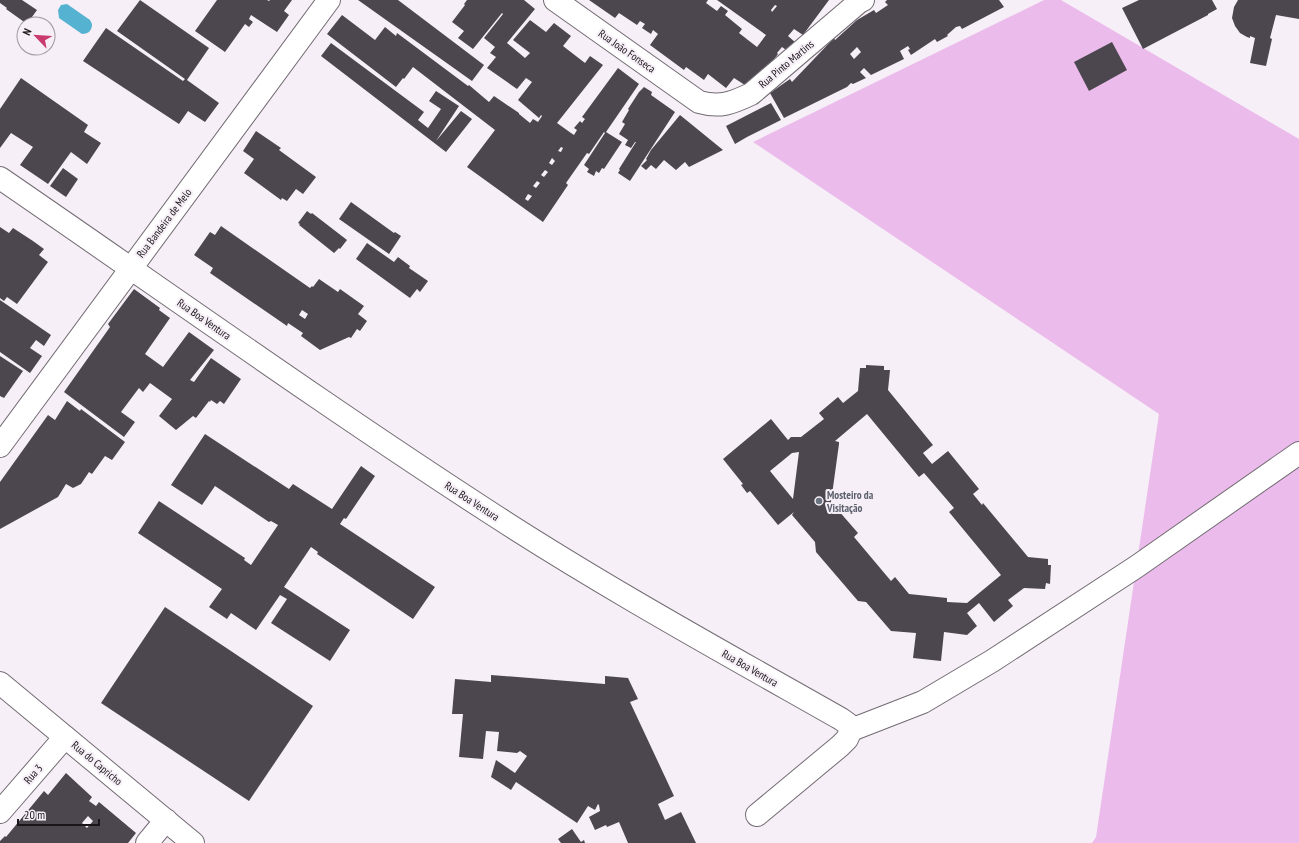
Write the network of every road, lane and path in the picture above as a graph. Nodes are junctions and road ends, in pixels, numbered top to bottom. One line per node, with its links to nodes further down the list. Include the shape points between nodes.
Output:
1 (329, 0): 6 (street, Rua Bandeira de Melo)
2 (555, 0): 4 (street, Rua João Fonseca)
3 (863, 0): 4 (street, Rua Pinto Martins, via 751,94 733,103 714,105)
4 (699, 102)
5 (0, 178): 6 (street, Rua Boa Ventura)
6 (130, 267): 7 (street, Rua Bandeira de Melo); 10 (street, Rua Boa Ventura, via 486,510 648,610 841,719)
7 (0, 446)
8 (1299, 453): 10 (street, via 1136,567 992,660 923,702)
9 (0, 683): 11 (street, Rua do Capricho)
10 (851, 730): 13 (street, via 840,746)
11 (65, 736): 12 (street, Rua 3); 14 (street, Rua do Capricho)
12 (0, 812)
13 (757, 815)
14 (166, 820): 15 (street); 16 (street, Rua do Capricho)
15 (147, 843)
16 (193, 843)

